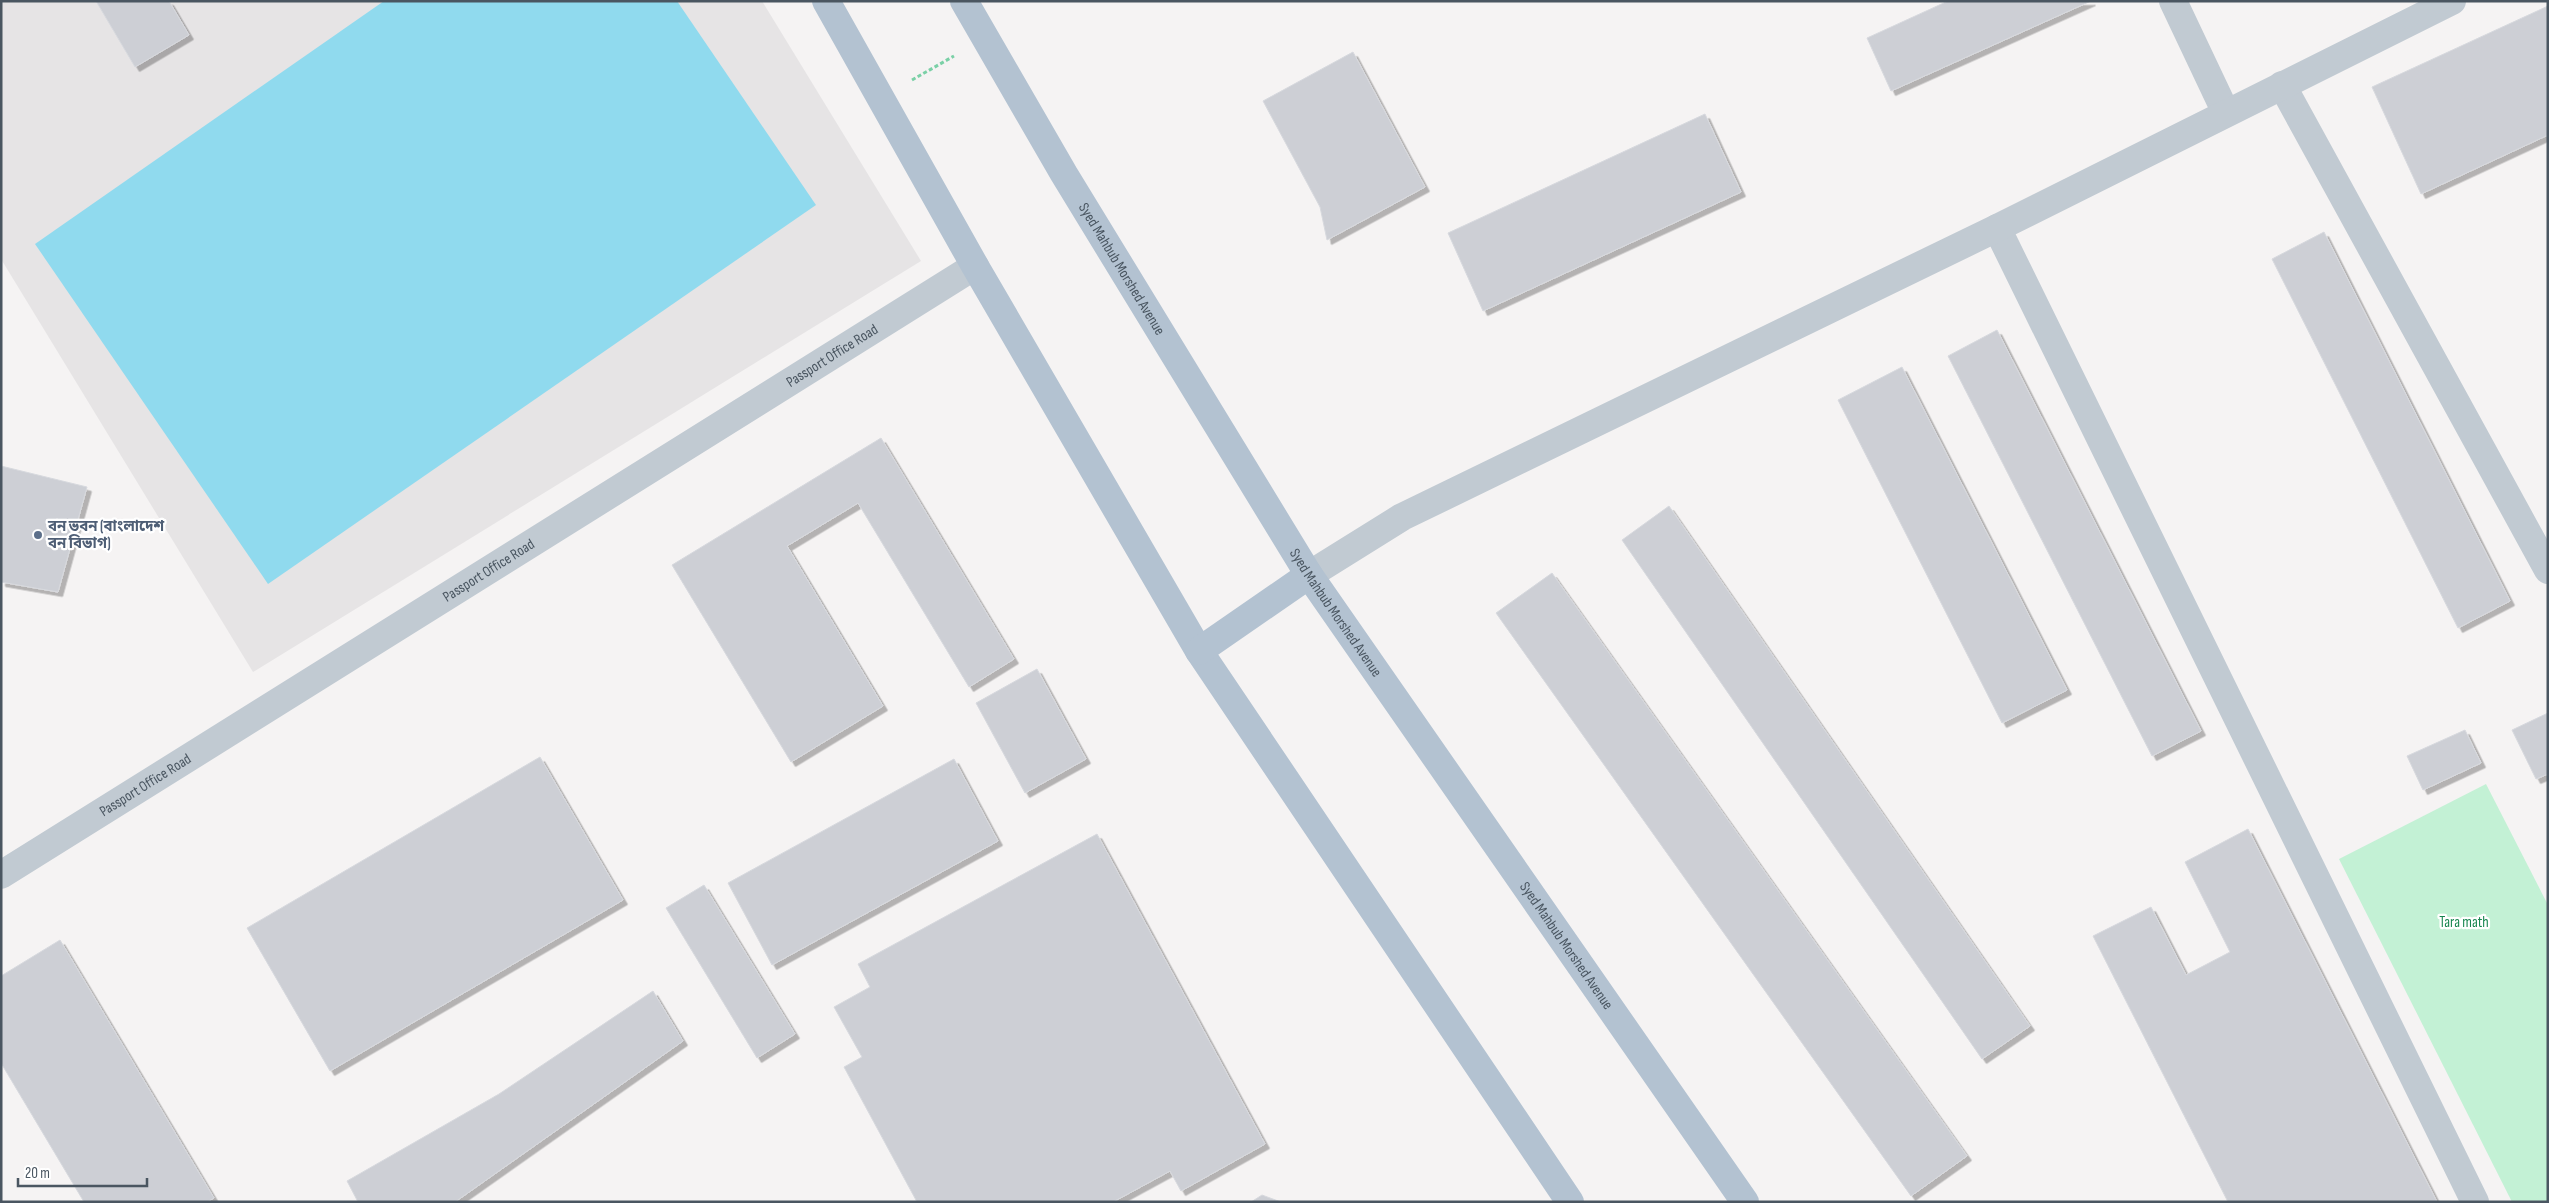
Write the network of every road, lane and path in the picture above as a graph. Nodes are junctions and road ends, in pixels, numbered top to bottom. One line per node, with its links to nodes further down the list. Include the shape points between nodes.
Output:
1 (826, 1): 7 (main road)
2 (964, 1): 5 (main road, Syed Mahbub Morshed Avenue)
3 (2173, 1): 8 (street)
4 (2452, 1): 6 (street)
5 (986, 38): 7 (path); 12 (main road, Syed Mahbub Morshed Avenue, via 1064,174)
6 (2282, 84): 8 (street); 11 (street)
7 (881, 98): 10 (main road)
8 (2226, 113): 9 (street)
9 (1997, 228): 12 (street, via 1402,517); 17 (street)
10 (975, 266): 13 (main road); 14 (street, Passport Office Road)
11 (2548, 570)
12 (1309, 575): 13 (main road); 16 (main road, Syed Mahbub Morshed Avenue)
13 (1199, 651): 15 (main road)
14 (1, 875)
15 (1570, 1202)
16 (1745, 1202)
17 (2475, 1202)

